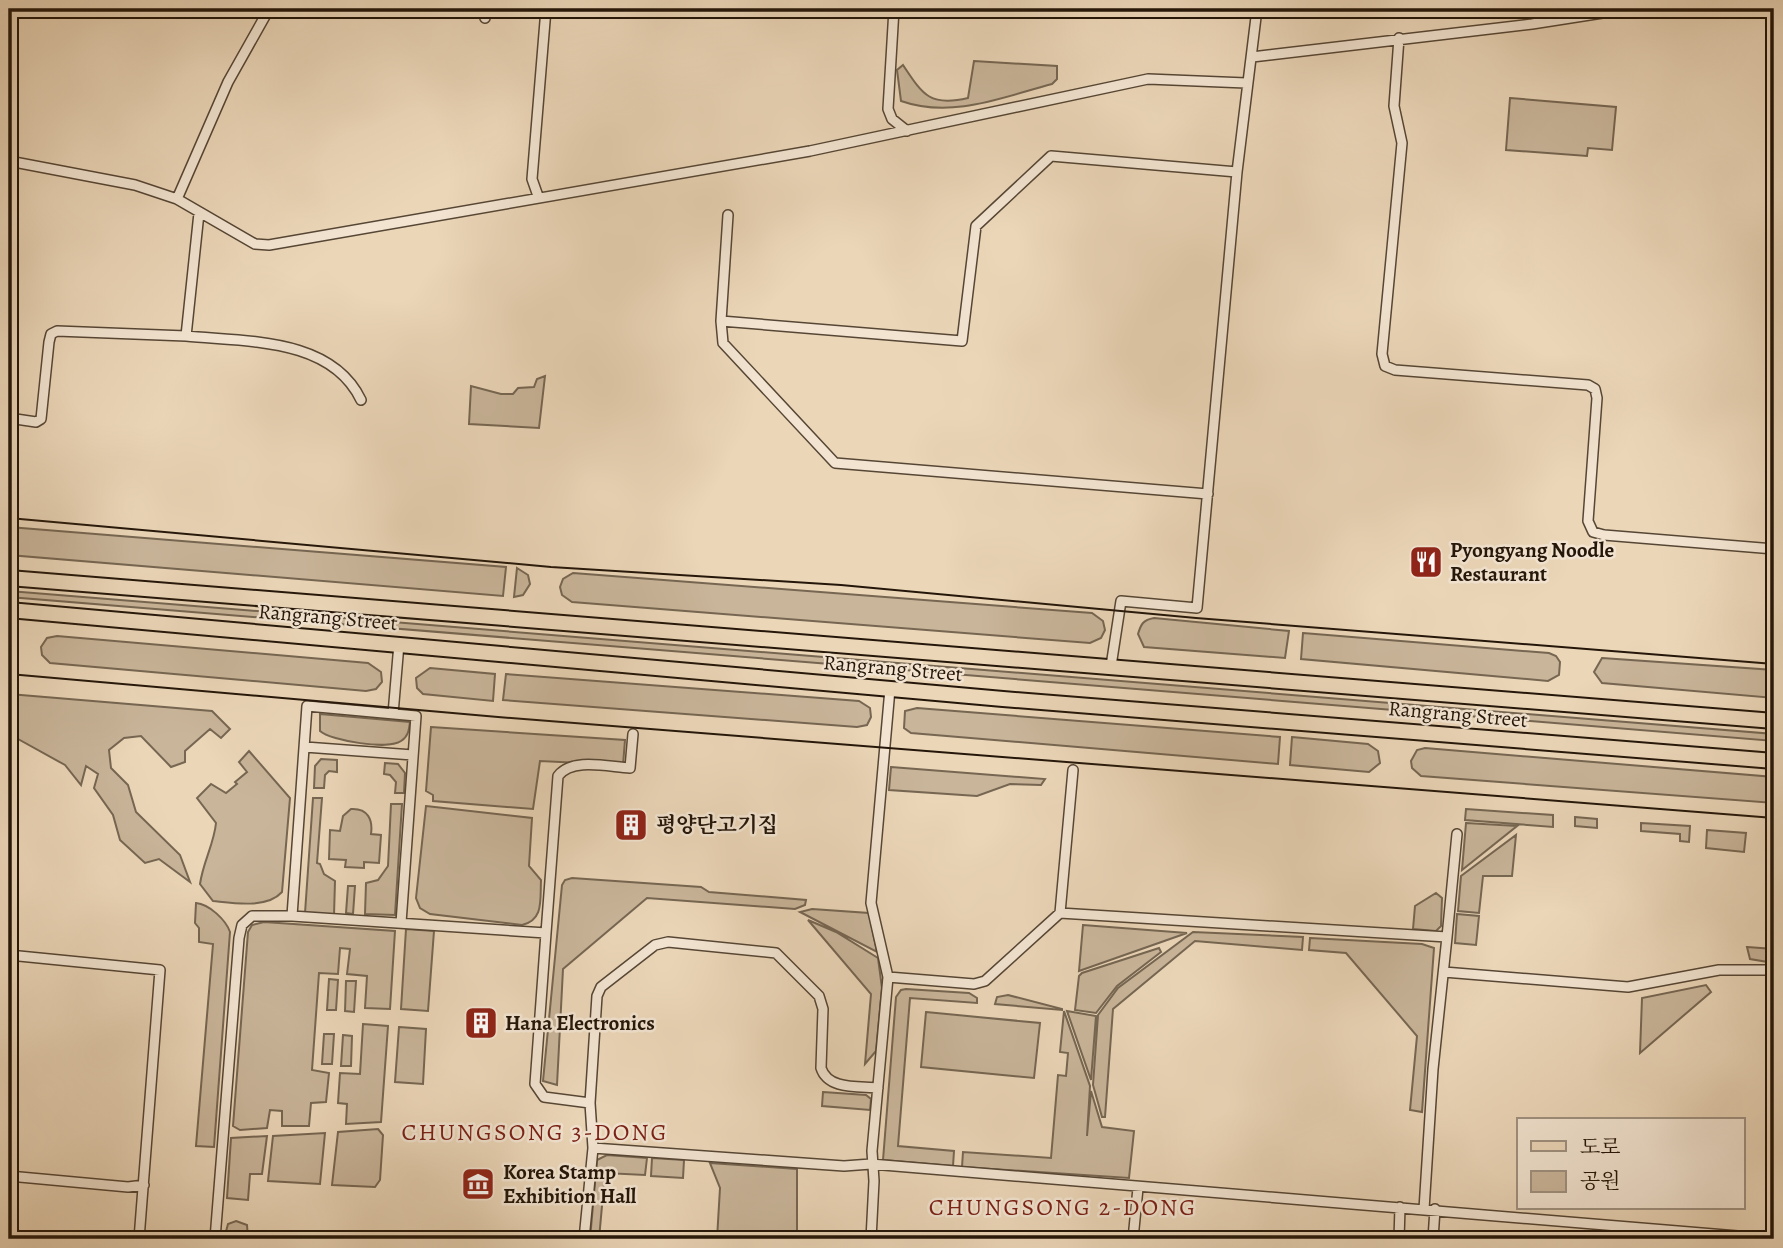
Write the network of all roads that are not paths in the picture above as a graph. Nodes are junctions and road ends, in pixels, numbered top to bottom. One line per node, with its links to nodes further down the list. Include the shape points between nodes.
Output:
1 (269, 9): 14 (street, via 228,82)
2 (495, 9): 6 (street)
3 (894, 9): 10 (street, via 888,109 892,119)
4 (1257, 9): 8 (street)
5 (1628, 9): 7 (street)
6 (546, 10): 13 (street, via 532,179)
7 (1399, 38): 8 (street); 22 (street, via 1394,106 1402,143 1382,354 1385,366 1588,385 1597,398 1588,522 1593,532)
8 (1252, 57): 9 (street)
9 (1247, 83): 10 (street, via 1149,79); 12 (street)
10 (907, 131): 13 (street)
11 (9, 161): 14 (street, via 135,185)
12 (1237, 172): 17 (street, via 1051,156 976,226 962,341); 21 (street)
13 (538, 196): 15 (street, via 269,246 254,244)
14 (177, 199): 15 (street)
15 (199, 213): 18 (street)
16 (728, 215): 17 (street)
17 (721, 321): 21 (street, via 723,343 835,463)
18 (186, 336): 19 (street, via 295,348 337,368); 20 (street, via 57,331 48,342 41,419)
19 (361, 400)
20 (9, 418)
21 (1208, 494): 26 (street, via 1197,608 1121,601)
22 (1774, 549)
23 (9, 578): 26 (main road, Rangrang Street)
24 (9, 610): 25 (main road, Rangrang Street)
25 (399, 644): 27 (main road, Rangrang Street); 28 (street)
26 (1111, 666): 29 (main road, Rangrang Street)
27 (890, 689): 33 (main road, Rangrang Street); 44 (street, via 871,903)
28 (393, 714): 31 (street, via 307,706); 32 (street, via 416,716)
29 (1774, 721)
30 (633, 734): 39 (street, via 630,768 575,765 558,776)
31 (304, 747): 32 (street); 37 (street)
32 (413, 755): 38 (street)
33 (1774, 761)
34 (1073, 770): 36 (street)
35 (1457, 834): 40 (street)
36 (1060, 913): 40 (street); 44 (street, via 985,981)
37 (292, 916): 38 (street); 56 (street, via 252,916 242,925)
38 (401, 923): 39 (street)
39 (546, 933): 46 (street, via 535,1084 544,1097)
40 (1447, 937): 43 (street)
41 (9, 955): 50 (street, via 160,970)
42 (1774, 970): 43 (street, via 1718,971 1628,987)
43 (1444, 972): 53 (street)
44 (888, 977): 45 (street)
45 (878, 1088): 46 (street, via 831,1083 824,1077 819,996 776,953 668,942 655,945 601,987); 48 (street)
46 (590, 1103): 47 (street)
47 (593, 1148): 48 (street, via 844,1166); 57 (street)
48 (871, 1164): 51 (street); 58 (street)
49 (9, 1175): 50 (street)
50 (144, 1185): 55 (street)
51 (1138, 1188): 52 (street); 59 (street)
52 (1401, 1208): 53 (street); 60 (street)
53 (1424, 1209): 54 (street)
54 (1435, 1209): 61 (street); 62 (street)
55 (139, 1239)
56 (215, 1239)
57 (584, 1239)
58 (871, 1239)
59 (1133, 1239)
60 (1399, 1239)
61 (1433, 1239)
62 (1774, 1239)

